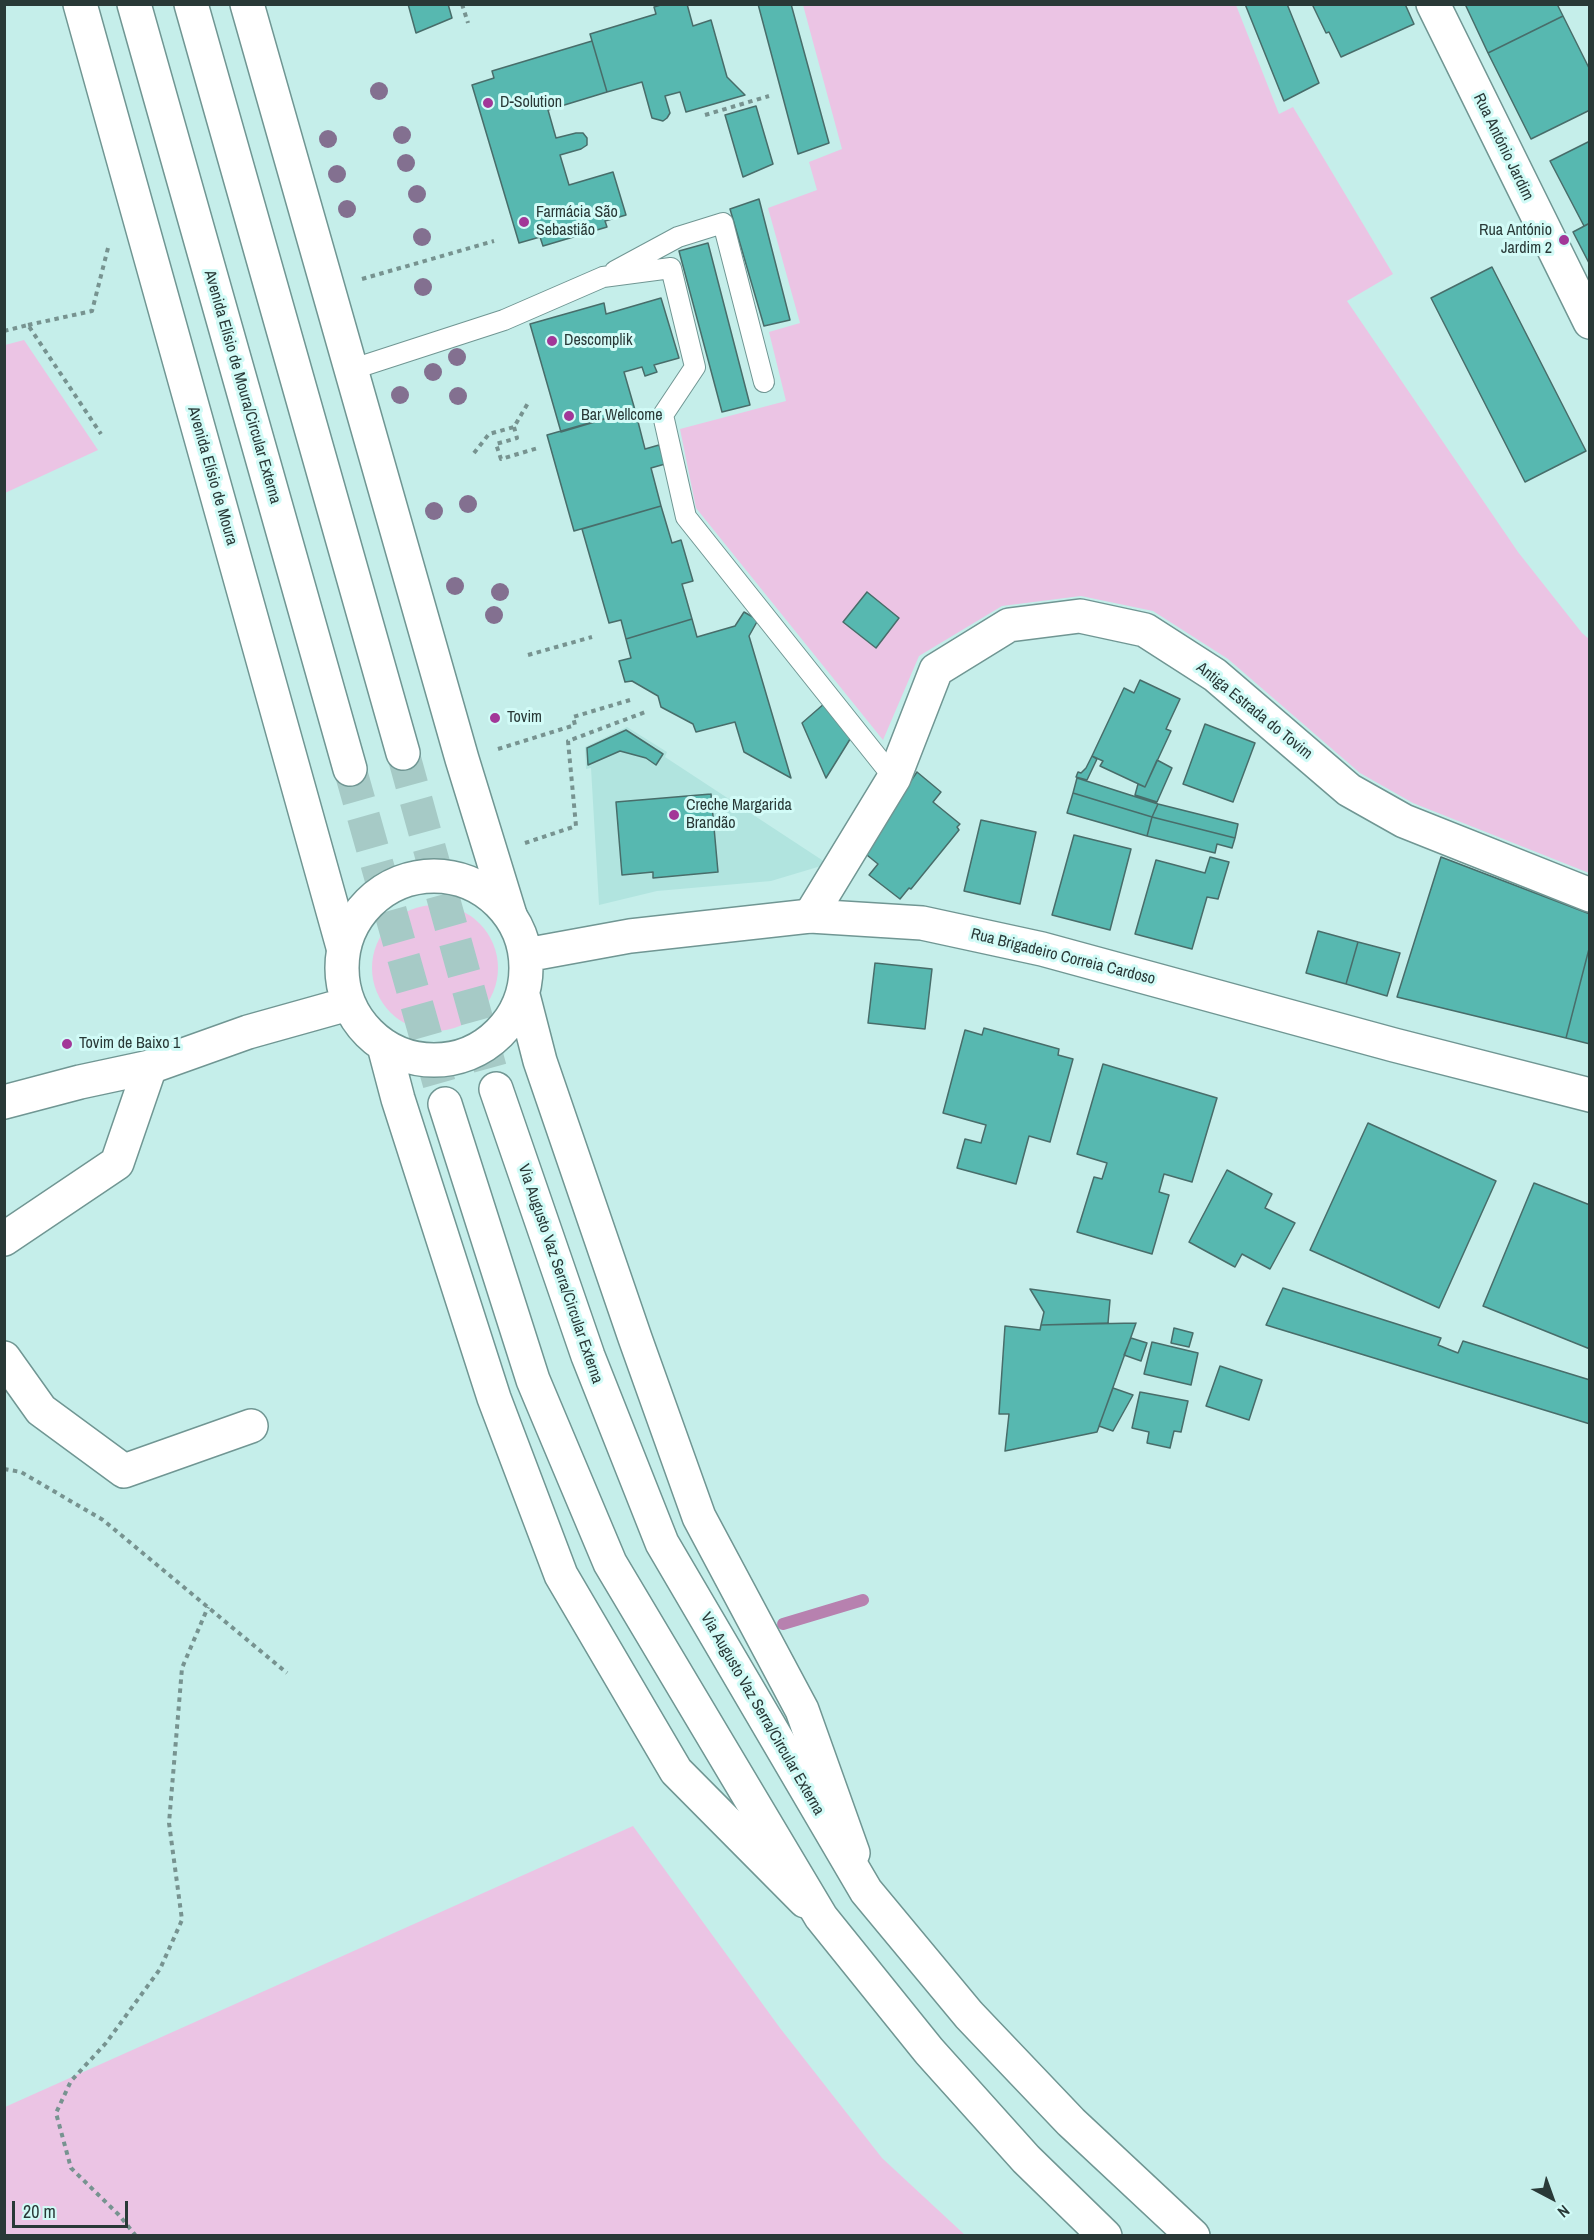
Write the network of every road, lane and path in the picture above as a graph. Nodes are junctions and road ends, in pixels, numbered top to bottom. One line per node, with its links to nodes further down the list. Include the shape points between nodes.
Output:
1 (80, 4): 36 (main road, Avenida Elísio de Moura)
2 (134, 4): 30 (main road, Avenida Elísio de Moura/Circular Externa)
3 (191, 4): 28 (main road)
4 (247, 4): 13 (main road)
5 (462, 4): 7 (path)
6 (1433, 4): 14 (main road, Rua António Jardim)
7 (468, 23)
8 (768, 96): 9 (path)
9 (705, 115)
10 (494, 241): 13 (path)
11 (110, 242): 15 (path, via 92,311)
12 (603, 277): 17 (lane, via 504,320); 18 (lane, via 678,237 723,223); 31 (lane, via 671,268 695,367 663,414 686,517)
13 (328, 289): 17 (main road)
14 (1590, 322)
15 (28, 326): 16 (path); 21 (path)
16 (4, 331)
17 (350, 370): 29 (main road)
18 (764, 382)
19 (528, 403): 20 (path)
20 (514, 427): 22 (path, via 517,438 496,444 501,459); 23 (path, via 489,434)
21 (100, 434)
22 (538, 448)
23 (474, 453)
24 (592, 637): 25 (path)
25 (528, 655)
26 (630, 700): 29 (path, via 573,717 576,725)
27 (648, 711): 32 (path, via 568,741 576,826)
28 (403, 753)
29 (462, 759): 32 (main road)
30 (350, 769)
31 (894, 778): 33 (main road, Antiga Estrada do Tovim, via 936,670 1009,625 1080,616 1145,630 1215,675 1349,790 1404,821); 35 (main road, Antiga Estrada do Tovim)
32 (492, 854): 34 (main road)
33 (1590, 895)
34 (510, 915): 36 (main road, via 489,893 462,879 432,876 402,881 376,896 362,911); 37 (main road)
35 (810, 916): 37 (main road, Rua Brigadeiro Correia Cardoso, via 630,936); 43 (main road, Rua Brigadeiro Correia Cardoso, via 922,923 1042,949)
36 (343, 947): 39 (main road, via 341,976)
37 (526, 955): 38 (main road)
38 (523, 995): 40 (main road, via 510,1021 491,1041 466,1055 438,1061 410,1058); 52 (main road, via 548,1083 699,1517 802,1710)
39 (348, 1004): 40 (main road, via 362,1028); 41 (main road, via 248,1032)
40 (384, 1047): 53 (main road, via 494,1398 561,1575 676,1771)
41 (150, 1067): 44 (main road); 46 (main road, via 117,1163)
42 (496, 1089): 52 (main road, Via Augusto Vaz Serra/Circular Externa, via 588,1356 662,1543)
43 (1590, 1095)
44 (4, 1102)
45 (445, 1104): 53 (main road, via 533,1380 610,1563)
46 (4, 1239)
47 (7, 1368): 48 (main road, via 41,1410 124,1471)
48 (251, 1426)
49 (4, 1469): 50 (path, via 21,1473 104,1520)
50 (208, 1607): 51 (path); 54 (path, via 182,1668 169,1823 182,1920 160,1969 106,2043 71,2082 56,2113 71,2168)
51 (287, 1673)
52 (866, 1891): 56 (main road, Via Augusto Vaz Serra/Circular Externa, via 1016,2065 1071,2122)
53 (821, 1917): 55 (main road, via 1026,2159)
54 (136, 2235)
55 (1105, 2235)
56 (1193, 2235)

